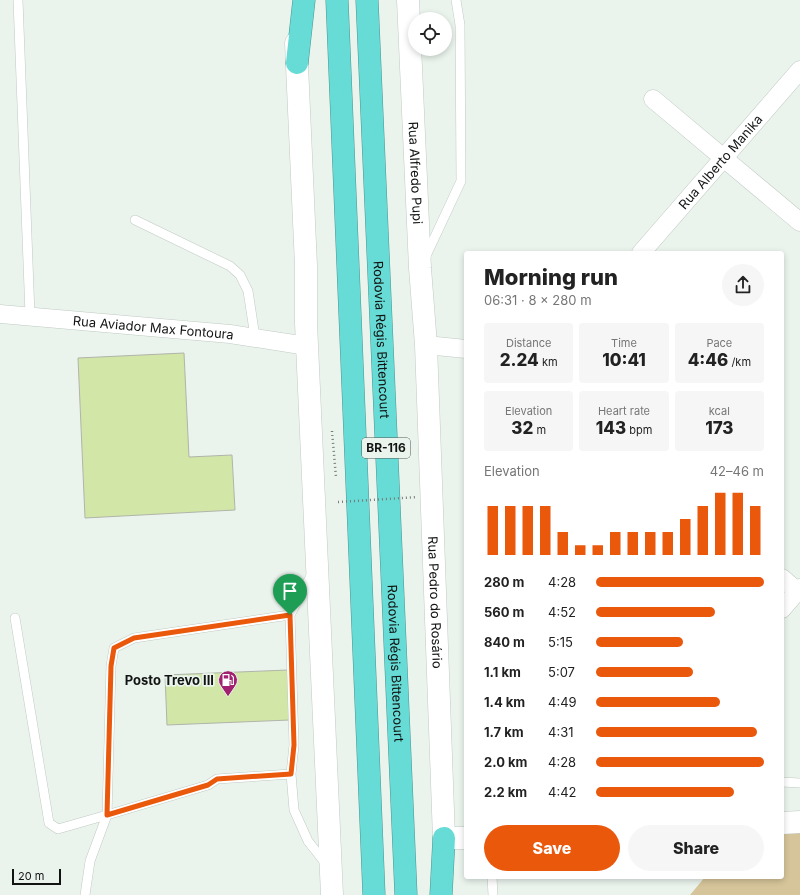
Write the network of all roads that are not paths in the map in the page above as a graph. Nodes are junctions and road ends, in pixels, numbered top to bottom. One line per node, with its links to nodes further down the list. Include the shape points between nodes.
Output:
1 (18, 0): 17 (lane)
2 (294, 0): 8 (street)
3 (304, 0): 8 (highway)
4 (337, 0): 40 (highway, BR-116)
5 (367, 0): 41 (highway, Rodovia Régis Bittencourt / BR-116)
6 (408, 0): 15 (street, Rua Alfredo Pupi)
7 (456, 0): 15 (lane, via 460,25 460,181)
8 (297, 63): 20 (street)
9 (800, 70): 11 (street, Rua Alberto Manika)
10 (653, 99): 11 (street)
11 (725, 158): 13 (street); 14 (street, Rua Alberto Manika)
12 (135, 220): 18 (lane, via 230,266 240,275 248,291)
13 (800, 222)
14 (643, 251)
15 (420, 268): 19 (street, Rua Alfredo Pupi)
16 (0, 314): 17 (street, Rua Aviador Max Fontoura)
17 (30, 315): 18 (street, Rua Aviador Max Fontoura)
18 (254, 337): 20 (street, Rua Aviador Max Fontoura)
19 (426, 345): 21 (street); 34 (street, Rua Pedro do Rosário)
20 (307, 346): 22 (street)
21 (464, 349)
22 (316, 565): 26 (lane); 36 (street)
23 (784, 579): 24 (street)
24 (799, 589): 25 (street)
25 (784, 607)
26 (290, 615): 28 (lane, via 294,745); 31 (lane, via 134,638 114,648 111,666)
27 (15, 618): 31 (lane, via 49,823 58,829)
28 (291, 774): 31 (lane, via 217,779 208,785); 36 (lane, via 294,810 308,841)
29 (784, 782): 30 (lane)
30 (800, 784)
31 (107, 815): 38 (lane, via 90,860)
32 (800, 822): 33 (street)
33 (784, 823)
34 (444, 838): 35 (street); 42 (highway)
35 (464, 838)
36 (331, 870): 39 (street)
37 (492, 879): 43 (lane)
38 (84, 895)
39 (332, 895)
40 (374, 895)
41 (406, 895)
42 (441, 895)
43 (493, 895)

